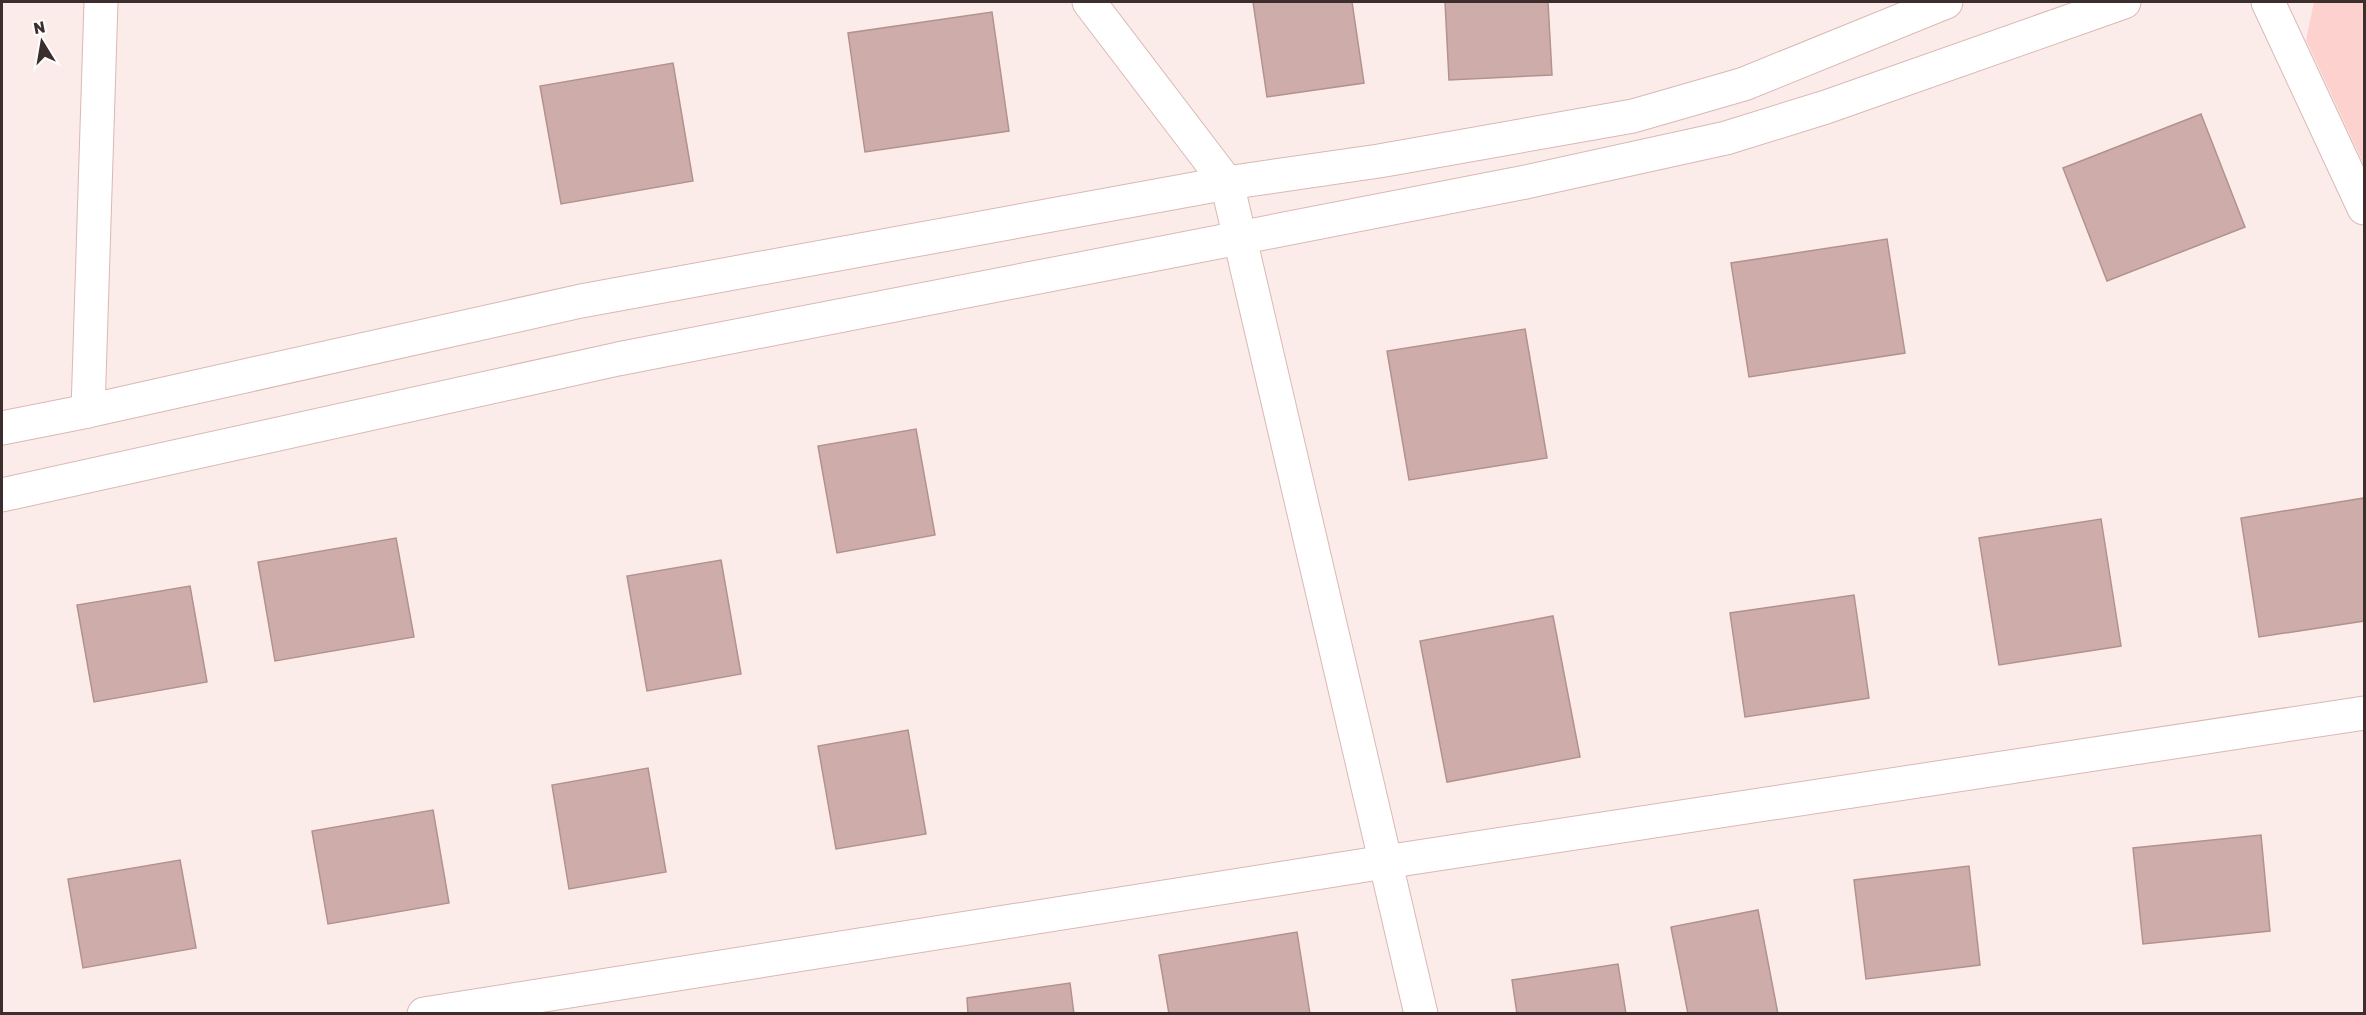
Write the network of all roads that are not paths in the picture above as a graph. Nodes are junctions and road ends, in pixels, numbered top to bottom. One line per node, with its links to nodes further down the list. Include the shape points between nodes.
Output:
1 (101, 2): 9 (street)
2 (1089, 2): 6 (street)
3 (1946, 2): 6 (street, via 1744,84 1633,116)
4 (2124, 2): 8 (street, via 1826,107 1726,138 1526,182)
5 (2268, 2): 7 (street)
6 (1227, 183): 8 (street); 9 (street, via 581,301)
7 (2364, 208)
8 (1240, 237): 11 (street, via 618,359); 13 (street)
9 (88, 411): 10 (street)
10 (2, 428)
11 (2, 495)
12 (2364, 713): 13 (street)
13 (1385, 862): 14 (street); 15 (street)
14 (424, 1014)
15 (1421, 1014)

